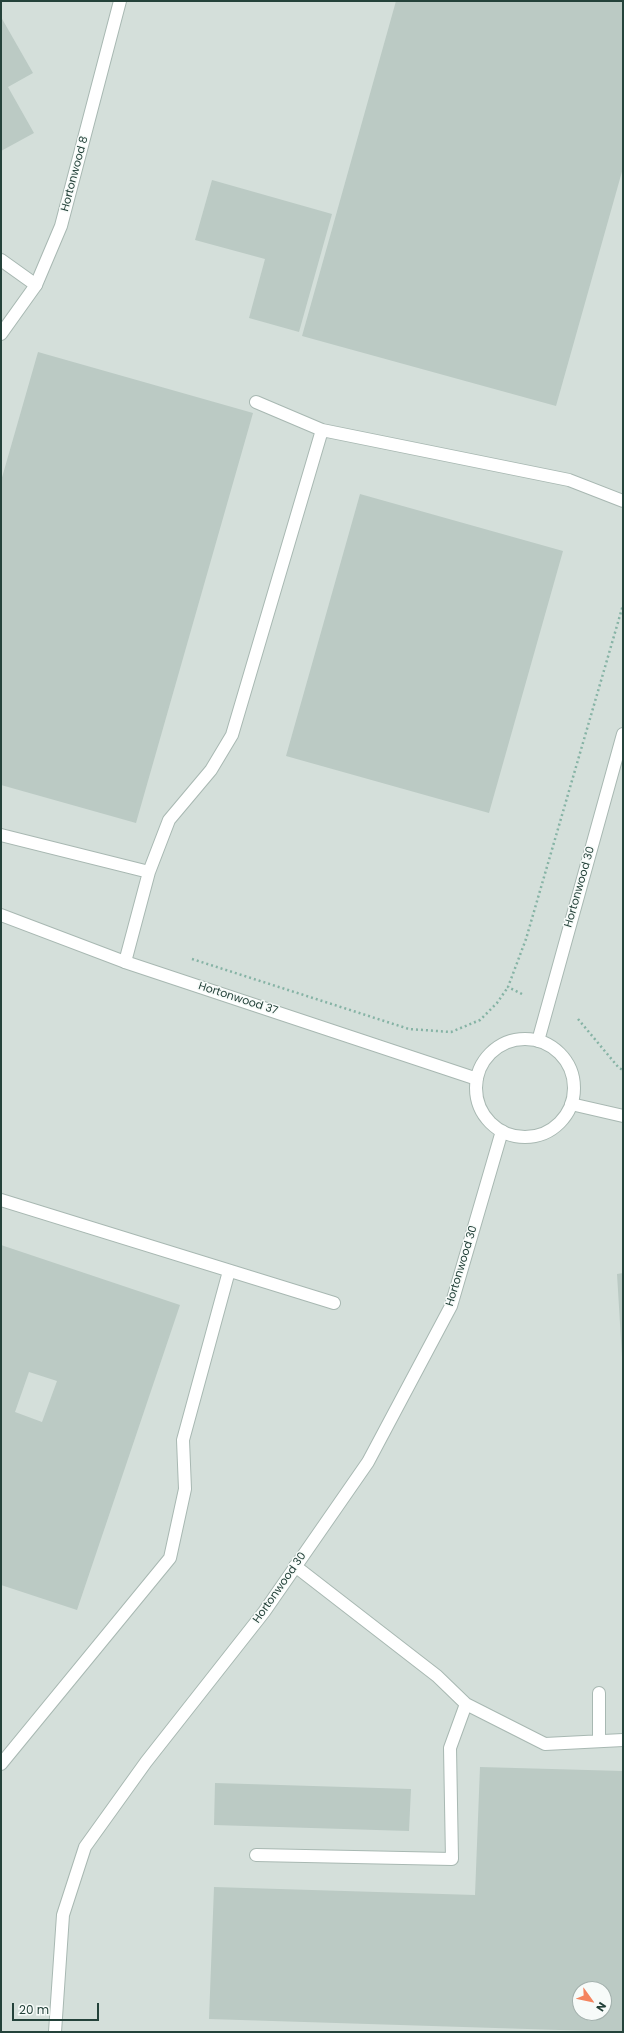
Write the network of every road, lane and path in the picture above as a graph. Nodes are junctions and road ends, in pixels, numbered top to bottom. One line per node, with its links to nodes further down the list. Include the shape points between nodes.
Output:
1 (120, 1): 3 (street, Hortonwood 8, via 61,226)
2 (1, 260): 3 (street)
3 (36, 285): 4 (street, Hortonwood 8)
4 (1, 334)
5 (256, 402): 6 (street)
6 (322, 430): 7 (street, via 569,480); 11 (street, via 232,735 212,770 169,820)
7 (623, 501)
8 (623, 605): 15 (path, via 526,939)
9 (623, 734): 18 (street, Hortonwood 30)
10 (1, 834): 11 (street)
11 (150, 872): 14 (street)
12 (1, 915): 14 (street, Hortonwood 37)
13 (192, 959): 15 (path, via 408,1029 451,1032 480,1020)
14 (125, 962): 20 (street, Hortonwood 37)
15 (508, 987): 16 (path)
16 (522, 994)
17 (578, 1019): 19 (path)
18 (538, 1041): 20 (street, via 518,1039 502,1044 483,1063); 21 (street, via 548,1044 566,1061 573,1077 574,1094)
19 (623, 1070)
20 (477, 1079): 23 (street, via 476,1093 481,1109 488,1121)
21 (571, 1104): 22 (street); 23 (street, via 563,1119 538,1135 521,1136)
22 (623, 1116)
23 (502, 1131): 27 (street, Hortonwood 30, via 451,1306 368,1462)
24 (1, 1200): 25 (street)
25 (229, 1271): 26 (street); 32 (street, via 183,1440 185,1489 170,1558)
26 (334, 1303)
27 (295, 1566): 29 (street, via 437,1676); 34 (street, Hortonwood 30, via 264,1612 146,1762 85,1847 63,1914)
28 (599, 1693): 30 (street)
29 (466, 1704): 30 (street, via 545,1744); 33 (street, via 450,1748 452,1859)
30 (599, 1740): 31 (street)
31 (623, 1740)
32 (1, 1764)
33 (256, 1855)
34 (55, 2032)

